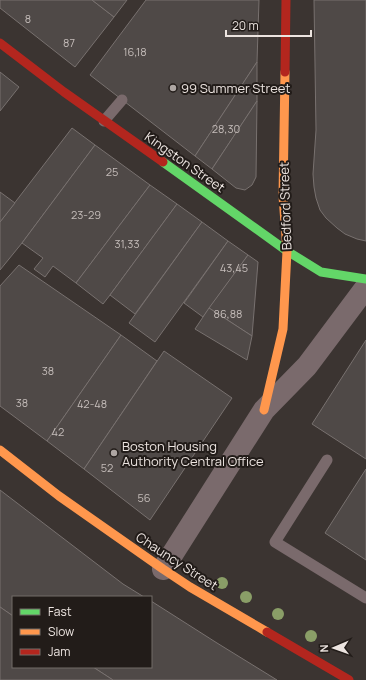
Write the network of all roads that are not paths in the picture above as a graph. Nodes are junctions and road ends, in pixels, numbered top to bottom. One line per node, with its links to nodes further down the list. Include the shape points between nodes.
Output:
1 (286, 0): 5 (street, Bedford Street, via 283,196)
2 (0, 43): 4 (street, Kingston Street)
3 (122, 100): 4 (lane)
4 (104, 121): 5 (street, Kingston Street)
5 (287, 251): 6 (street, Kingston Street, via 321,272); 8 (street, Bedford Street, via 283,329)
6 (366, 279)
7 (366, 287): 8 (street, Bedford Street, via 307,366)
8 (264, 410): 11 (street, Bedford Street)
9 (0, 450): 11 (street, Chauncy Street)
10 (327, 460): 12 (lane, via 275,542)
11 (162, 569): 13 (street, Chauncy Street)
12 (366, 598)
13 (348, 680)

